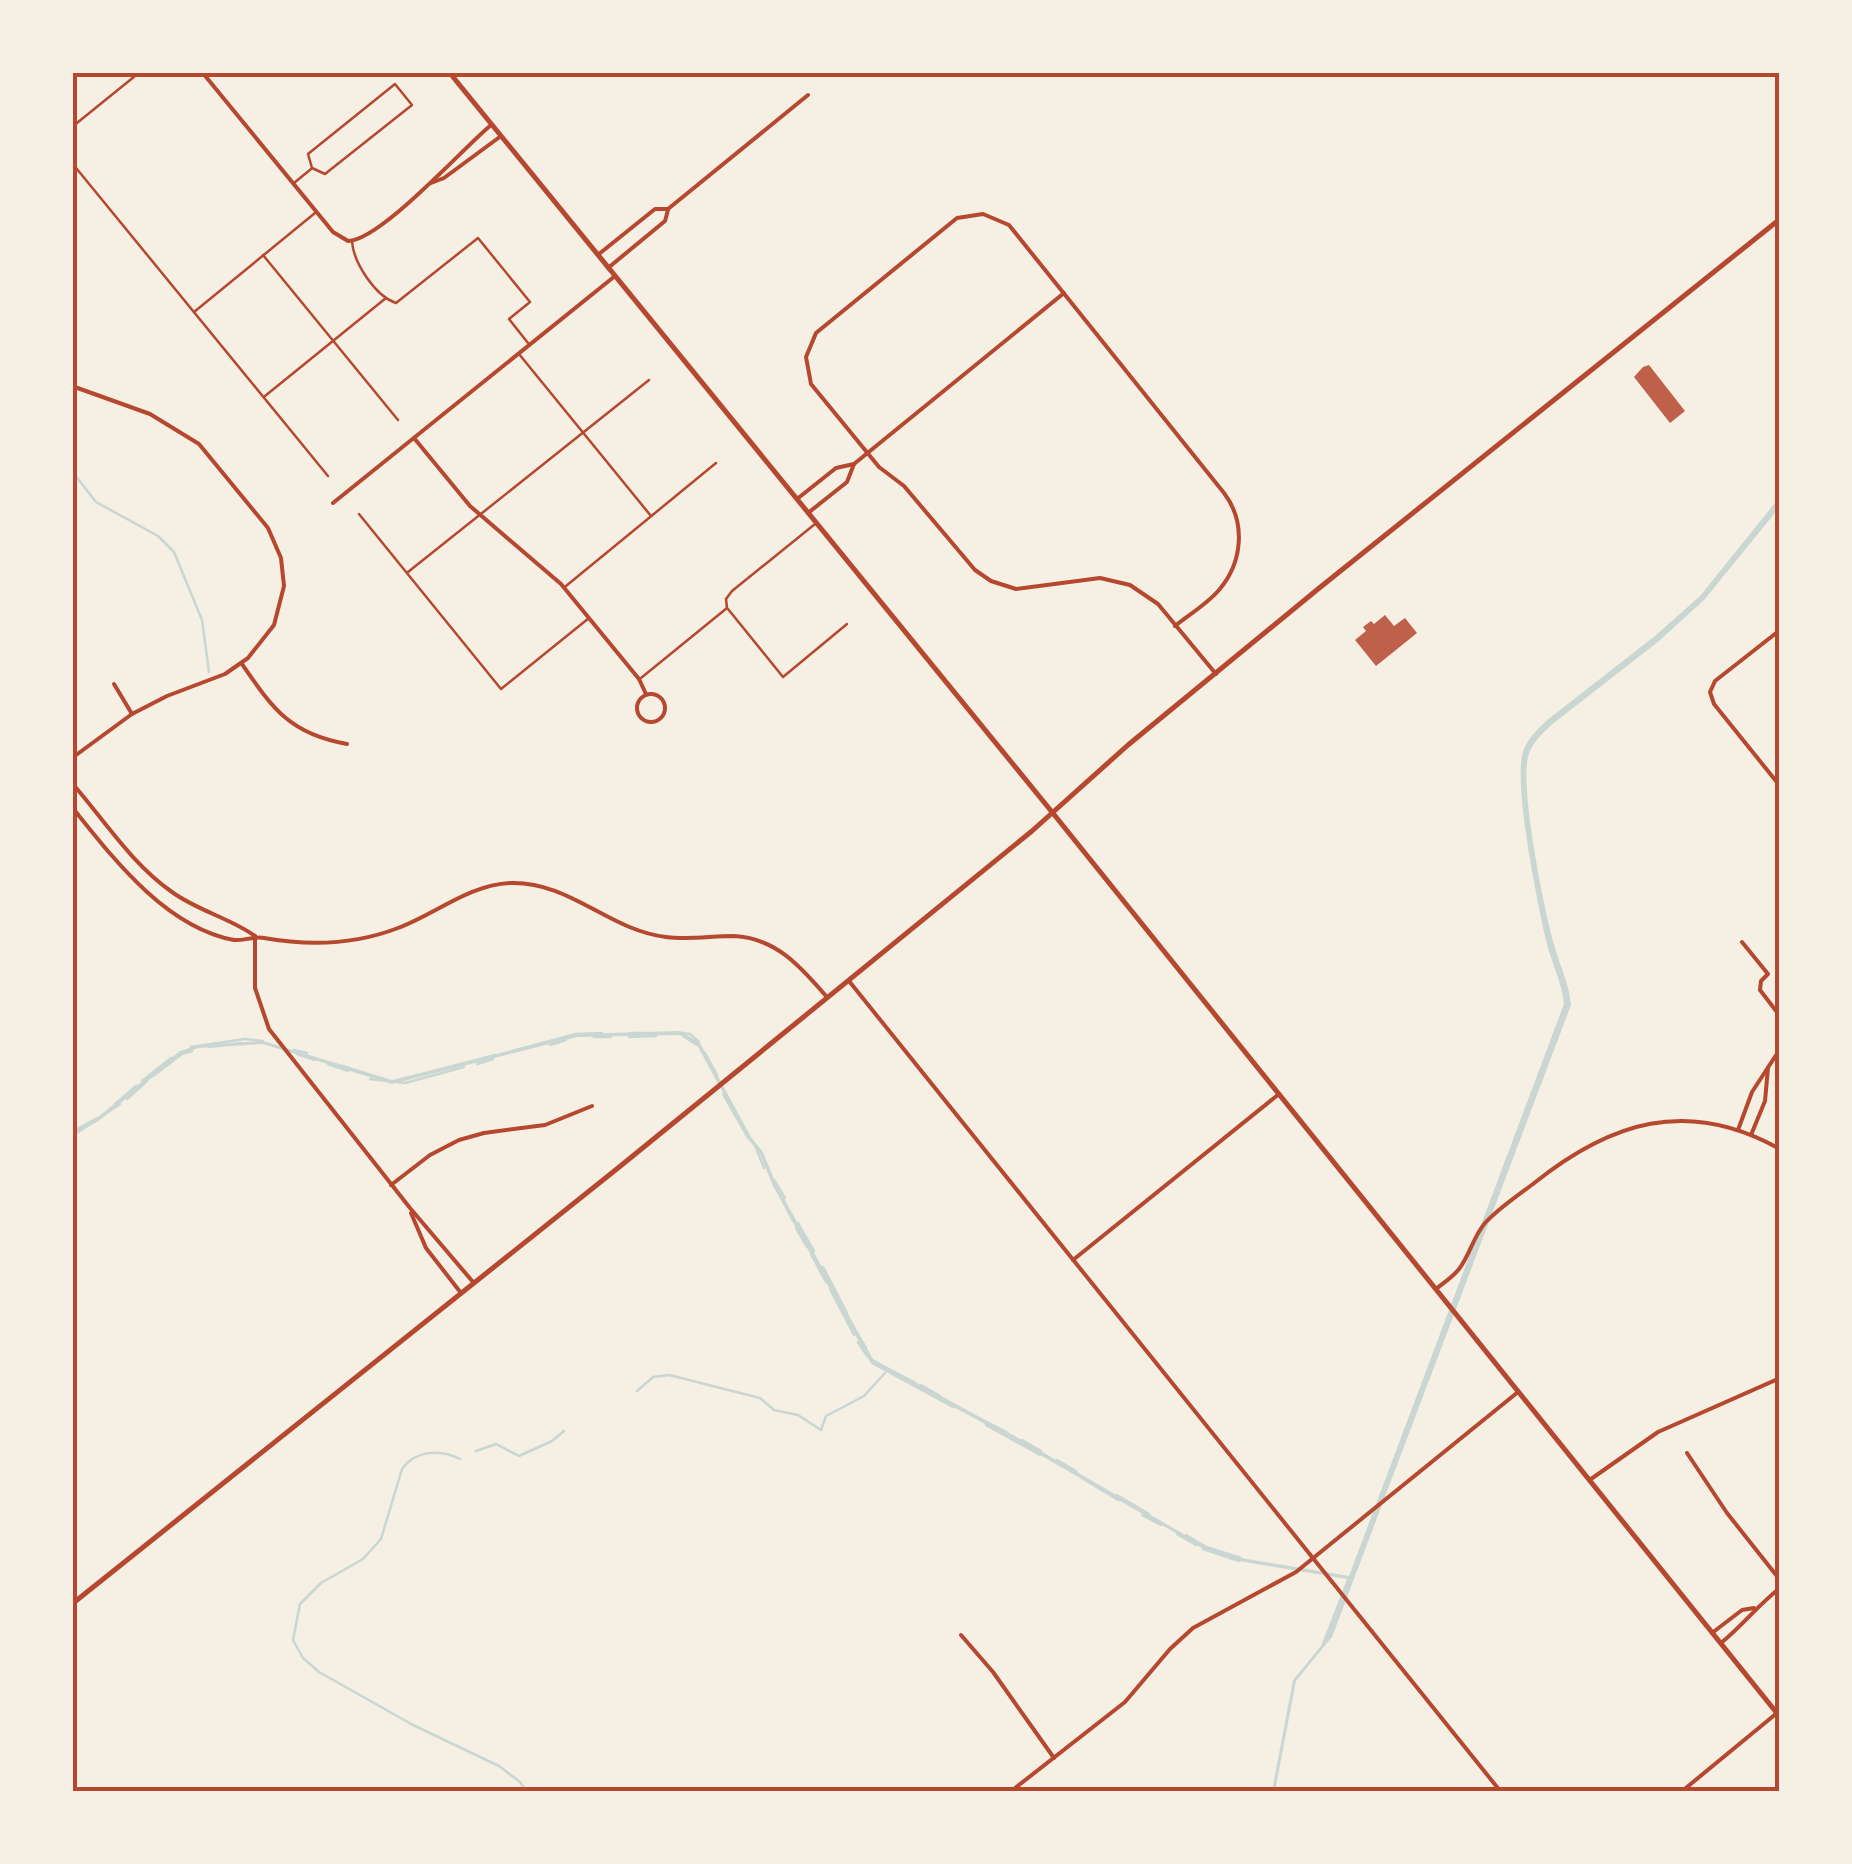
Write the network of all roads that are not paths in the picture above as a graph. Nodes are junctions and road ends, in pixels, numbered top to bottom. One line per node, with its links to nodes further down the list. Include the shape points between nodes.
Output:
1 (140, 72): 6 (lane)
2 (202, 72): 12 (street)
3 (449, 72): 5 (street)
4 (808, 95): 14 (street)
5 (492, 125): 7 (street); 8 (street)
6 (72, 126)
7 (500, 136): 10 (street); 19 (street)
8 (455, 158): 10 (street); 13 (street)
9 (72, 163): 24 (lane)
10 (461, 166): 13 (street)
11 (312, 168): 11 (lane, via 308,154 394,84 412,105 325,174); 12 (lane)
12 (293, 183): 15 (street)
13 (431, 183): 17 (street)
14 (668, 209): 19 (street, via 655,209); 20 (street, via 665,221)
15 (316, 212): 17 (street, via 336,236); 18 (lane)
16 (1780, 220): 54 (street)
17 (352, 241): 23 (lane, via 355,260)
18 (264, 255): 24 (lane); 25 (lane)
19 (598, 255): 20 (street)
20 (608, 268): 21 (street)
21 (615, 276): 26 (street); 38 (street)
22 (1064, 293): 34 (street); 34 (street, via 996,216 970,214 952,222 812,338 805,361 810,381); 50 (street, via 1238,515 1228,576)
23 (386, 298): 25 (lane); 26 (lane, via 400,302 478,238 530,302 509,319)
24 (194, 312): 30 (lane)
25 (334, 340): 30 (lane); 31 (lane)
26 (530, 345): 27 (street)
27 (518, 354): 32 (lane); 33 (street)
28 (648, 380): 32 (lane)
29 (72, 386): 53 (street, via 150,414 189,437 268,528 281,558 282,597 268,637)
30 (264, 398): 37 (lane)
31 (398, 420)
32 (584, 433): 42 (lane); 43 (lane)
33 (414, 438): 39 (street); 42 (street)
34 (868, 453): 36 (street); 50 (street, via 986,578 1023,589 1116,580 1148,596)
35 (716, 463): 43 (lane)
36 (854, 464): 38 (street, via 836,468); 40 (street, via 848,482)
37 (328, 476)
38 (797, 499): 40 (street)
39 (333, 502)
40 (808, 513): 44 (street)
41 (359, 514): 45 (lane)
42 (480, 515): 45 (lane); 46 (street)
43 (651, 516): 46 (lane)
44 (816, 522): 47 (lane, via 732,591); 64 (street)
45 (407, 573): 48 (lane, via 501,689)
46 (564, 587): 48 (street)
47 (727, 608): 49 (lane, via 783,677); 55 (lane)
48 (589, 618): 55 (street)
49 (847, 624)
50 (1176, 626): 54 (street)
51 (1777, 632): 52 (street); 62 (street, via 1715,681 1710,695)
52 (1780, 640)
53 (242, 664): 58 (street); 59 (street, via 289,723)
54 (1216, 674): 64 (street)
55 (639, 680): 57 (street)
56 (114, 684): 58 (street)
57 (646, 694): 57 (street, via 638,714 655,722 665,702)
58 (132, 714): 60 (street)
59 (347, 744)
60 (72, 758)
61 (72, 783): 65 (street)
62 (1780, 786)
63 (72, 807): 66 (street)
64 (1052, 812): 71 (street); 76 (street)
65 (106, 824): 66 (street); 67 (street)
66 (94, 834): 68 (street)
67 (145, 870): 68 (street); 69 (street, via 180,898)
68 (135, 882): 69 (street, via 198,925 238,941)
69 (255, 936): 72 (street, via 312,944 364,938 406,926 475,890 528,884 563,892 648,934 762,942 795,962); 81 (street, via 255,988 269,1029)
70 (1742, 942): 73 (street, via 1768,974 1760,990)
71 (848, 979): 72 (street); 83 (street)
72 (826, 996): 84 (street)
73 (1780, 1016)
74 (1780, 1049): 75 (street)
75 (1768, 1068): 78 (street); 79 (street, via 1765,1101)
76 (1279, 1094): 83 (street); 85 (street)
77 (592, 1106): 81 (street, via 545,1125 454,1142)
78 (1738, 1130): 79 (street); 85 (street, via 1668,1122 1588,1144 1488,1220 1458,1271)
79 (1751, 1135): 80 (street)
80 (1780, 1148)
81 (391, 1185): 82 (street)
82 (410, 1208): 84 (street); 86 (street, via 426,1248)
83 (1073, 1260): 91 (street)
84 (474, 1284): 86 (street)
85 (1436, 1289): 88 (street)
86 (462, 1294): 94 (street)
87 (1780, 1378): 90 (street, via 1658,1432)
88 (1518, 1392): 90 (street); 91 (street)
89 (1687, 1453): 92 (street)
90 (1590, 1480): 96 (street)
91 (1313, 1558): 100 (street, via 1193,1628 1125,1702); 102 (street)
92 (1780, 1580)
93 (1780, 1588): 95 (street)
94 (72, 1604)
95 (1754, 1608): 96 (street); 98 (street)
96 (1712, 1633): 98 (street)
97 (962, 1635): 100 (street)
98 (1720, 1644): 99 (street)
99 (1778, 1715): 103 (street)
100 (1054, 1758): 101 (street)
101 (1010, 1792)
102 (1501, 1792)
103 (1680, 1792)

